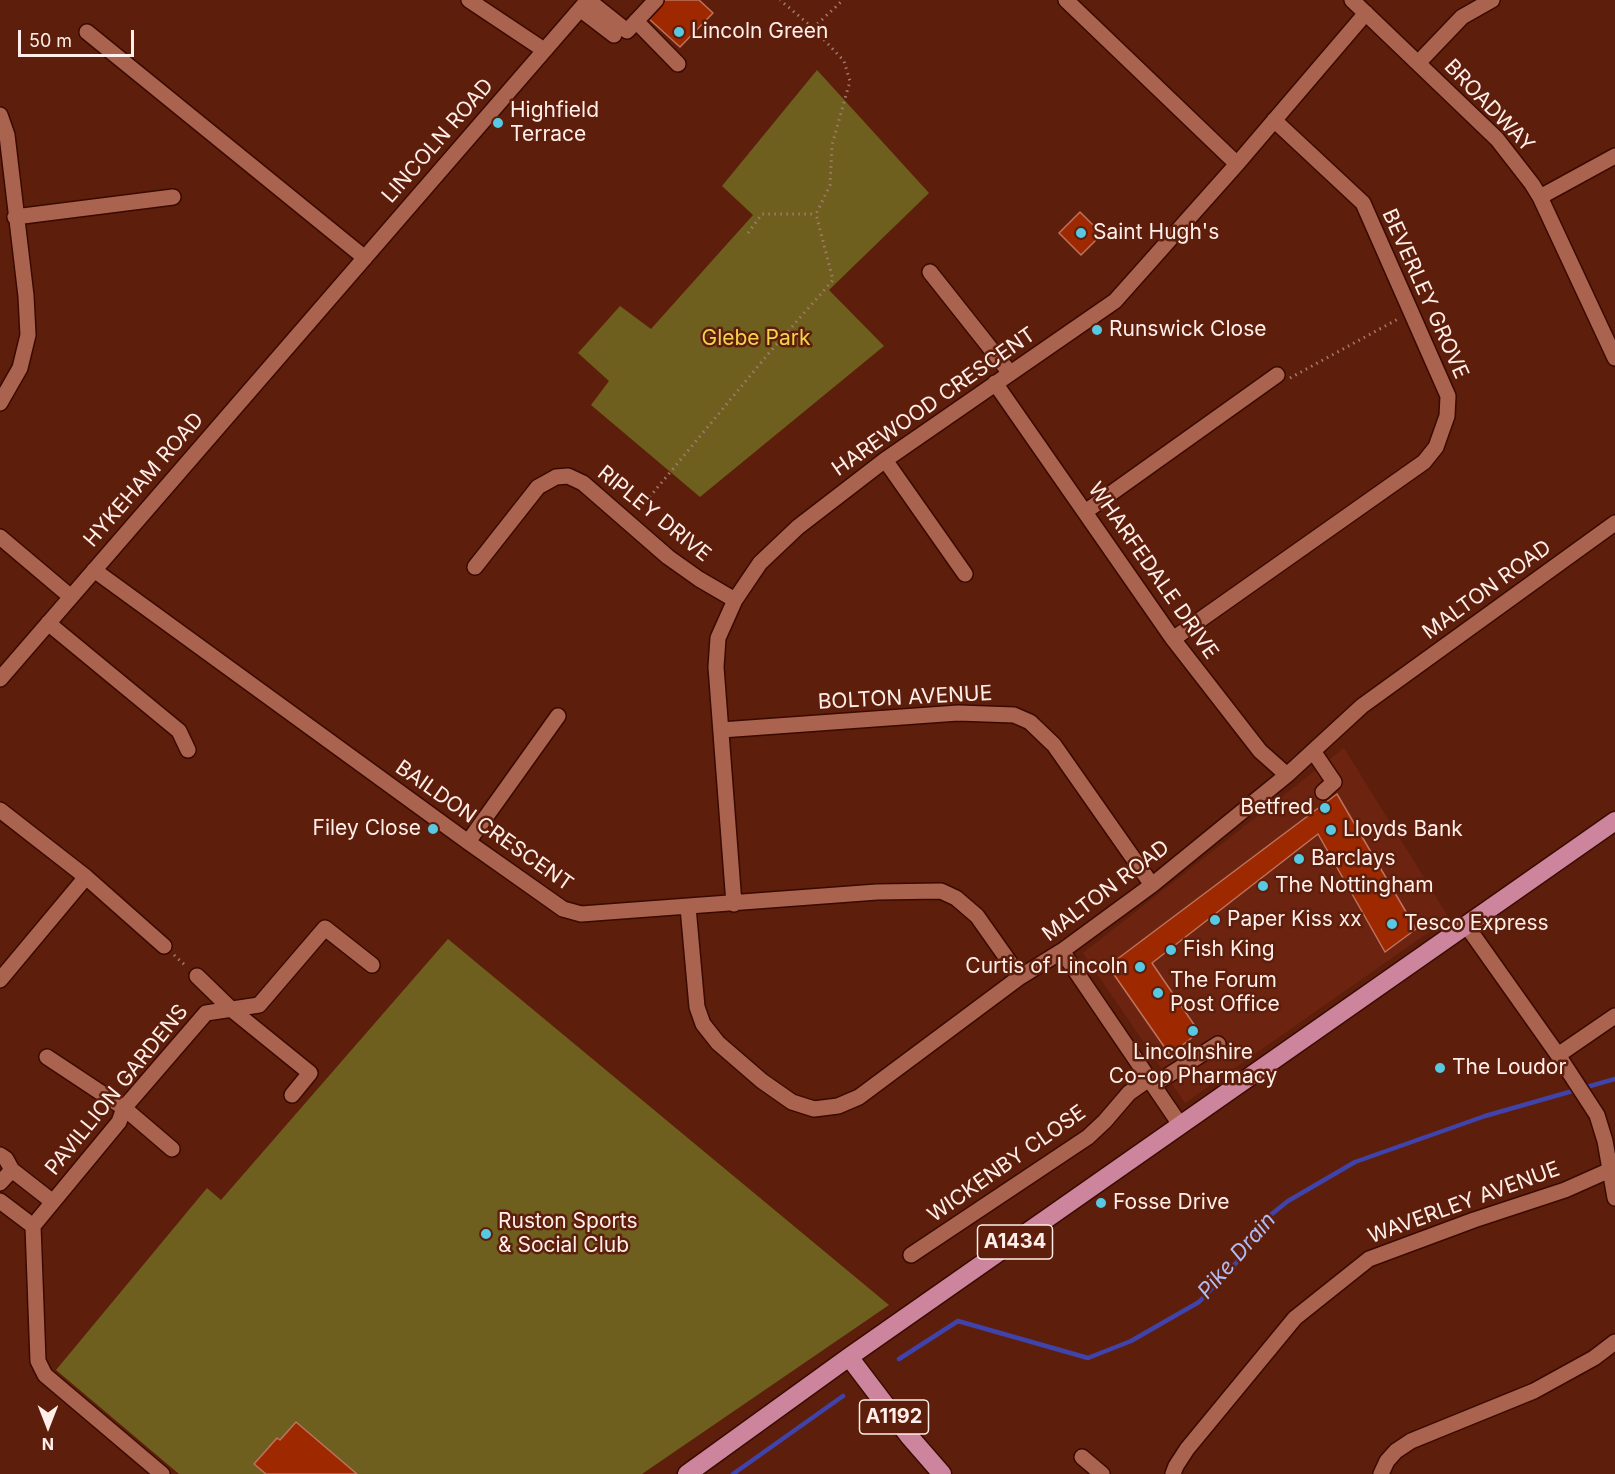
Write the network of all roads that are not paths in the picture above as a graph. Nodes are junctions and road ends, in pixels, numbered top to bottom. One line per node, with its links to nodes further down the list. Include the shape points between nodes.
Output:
1 (469, 0): 11 (street)
2 (656, 0): 8 (street)
3 (1066, 0): 17 (street)
4 (1352, 0): 7 (street, BROADWAY)
5 (1492, 0): 12 (street, via 1462,17)
6 (585, 3): 8 (street, via 627,31); 10 (street); 11 (street, LINCOLN ROAD)
7 (1366, 13): 12 (street, BROADWAY); 15 (street, HAREWOOD CRESCENT)
8 (636, 21): 13 (street)
9 (87, 32): 21 (street)
10 (614, 35)
11 (544, 50): 21 (street, LINCOLN ROAD)
12 (1418, 63): 19 (street, BROADWAY, via 1497,139)
13 (678, 64)
14 (0, 115): 20 (street, via 7,135)
15 (1274, 120): 17 (street, HAREWOOD CRESCENT); 39 (street, BEVERLEY GROVE, via 1363,203 1448,396 1447,416 1436,447 1424,462)
16 (1615, 156): 19 (street)
17 (1238, 164): 25 (street, HAREWOOD CRESCENT, via 1115,301)
18 (173, 197): 20 (street)
19 (1540, 197): 24 (street, BROADWAY)
20 (15, 217): 28 (street, via 28,335 20,368)
21 (366, 258): 23 (street, LINCOLN ROAD)
22 (930, 272): 25 (street)
23 (321, 309): 34 (street, HYKEHAM ROAD)
24 (1615, 358)
25 (1010, 373): 27 (street, HAREWOOD CRESCENT)
26 (1277, 375): 30 (street)
27 (995, 383): 29 (street, HAREWOOD CRESCENT); 30 (street, WHARFEDALE DRIVE)
28 (0, 403)
29 (885, 460): 35 (street); 37 (street, HAREWOOD CRESCENT, via 798,527 760,563)
30 (1085, 512): 39 (street, WHARFEDALE DRIVE)
31 (1615, 523): 44 (street, MALTON ROAD, via 1362,706)
32 (0, 537): 36 (street)
33 (475, 567): 37 (street, RIPLEY DRIVE, via 538,487 556,477 568,476 583,483 668,557)
34 (94, 570): 36 (street, HYKEHAM ROAD); 49 (street, BAILDON CRESCENT)
35 (965, 574)
36 (71, 597): 38 (street, HYKEHAM ROAD)
37 (735, 600): 42 (street, HAREWOOD CRESCENT, via 718,638)
38 (48, 623): 40 (street, HYKEHAM ROAD); 43 (street, via 179,731)
39 (1173, 639): 45 (street, WHARFEDALE DRIVE, via 1260,751)
40 (0, 679)
41 (558, 716): 49 (street)
42 (721, 730): 51 (street, BOLTON AVENUE, via 958,713 1014,715 1030,722 1054,745); 52 (street, HAREWOOD CRESCENT)
43 (188, 750)
44 (1313, 751): 45 (street, MALTON ROAD); 46 (street, via 1334,782)
45 (1287, 775): 51 (street, MALTON ROAD)
46 (1323, 792)
47 (0, 810): 50 (street)
48 (1615, 820): 54 (main road, A1434)
49 (468, 842): 53 (street, BAILDON CRESCENT, via 563,909 581,914)
50 (86, 877): 55 (street); 60 (street)
51 (1152, 885): 56 (street, MALTON ROAD)
52 (734, 904): 53 (street, BAILDON CRESCENT); 59 (street, BAILDON CRESCENT, via 877,892 941,891 977,916)
53 (688, 908): 59 (street, MALTON ROAD, via 697,1007 703,1024 718,1043 762,1081 792,1102 814,1109 838,1106 859,1096)
54 (1466, 925): 64 (street); 69 (main road, A1434)
55 (164, 946)
56 (1062, 951): 59 (street, MALTON ROAD); 66 (street)
57 (372, 966): 61 (street, PAVILLION GARDENS, via 325,928 259,1005)
58 (197, 976): 61 (street)
59 (1020, 978)
60 (0, 980)
61 (231, 1009): 67 (street, via 310,1073); 68 (street, PAVILLION GARDENS, via 206,1013)
62 (1615, 1016): 64 (street)
63 (1218, 1044): 66 (street, WICKENBY CLOSE)
64 (1558, 1055): 73 (street, via 1602,1129)
65 (47, 1057): 68 (street)
66 (1151, 1082): 69 (street); 79 (street, WICKENBY CLOSE, via 1129,1093 1088,1137)
67 (292, 1095)
68 (124, 1108): 70 (street); 77 (street, PAVILLION GARDENS, via 119,1122)
69 (1182, 1126): 81 (main road, A1434)
70 (172, 1149)
71 (0, 1155): 72 (street)
72 (12, 1170): 74 (street, PAVILLION GARDENS); 77 (street, PAVILLION GARDENS)
73 (1610, 1170): 75 (street); 87 (street, WAVERLEY AVENUE, via 1565,1190 1369,1259 1295,1318 1188,1449)
74 (0, 1183)
75 (1615, 1198)
76 (0, 1201): 78 (street)
77 (53, 1202): 78 (street, PAVILLION GARDENS)
78 (33, 1226): 83 (street, via 38,1361 45,1375)
79 (911, 1255)
80 (1615, 1344): 88 (street, via 1534,1391 1411,1441 1396,1451)
81 (849, 1357): 84 (main road, A1434); 85 (main road, A1192)
82 (1082, 1458): 86 (street)
83 (162, 1474)
84 (687, 1474)
85 (942, 1474)
86 (1102, 1474)
87 (1173, 1474)
88 (1381, 1474)

